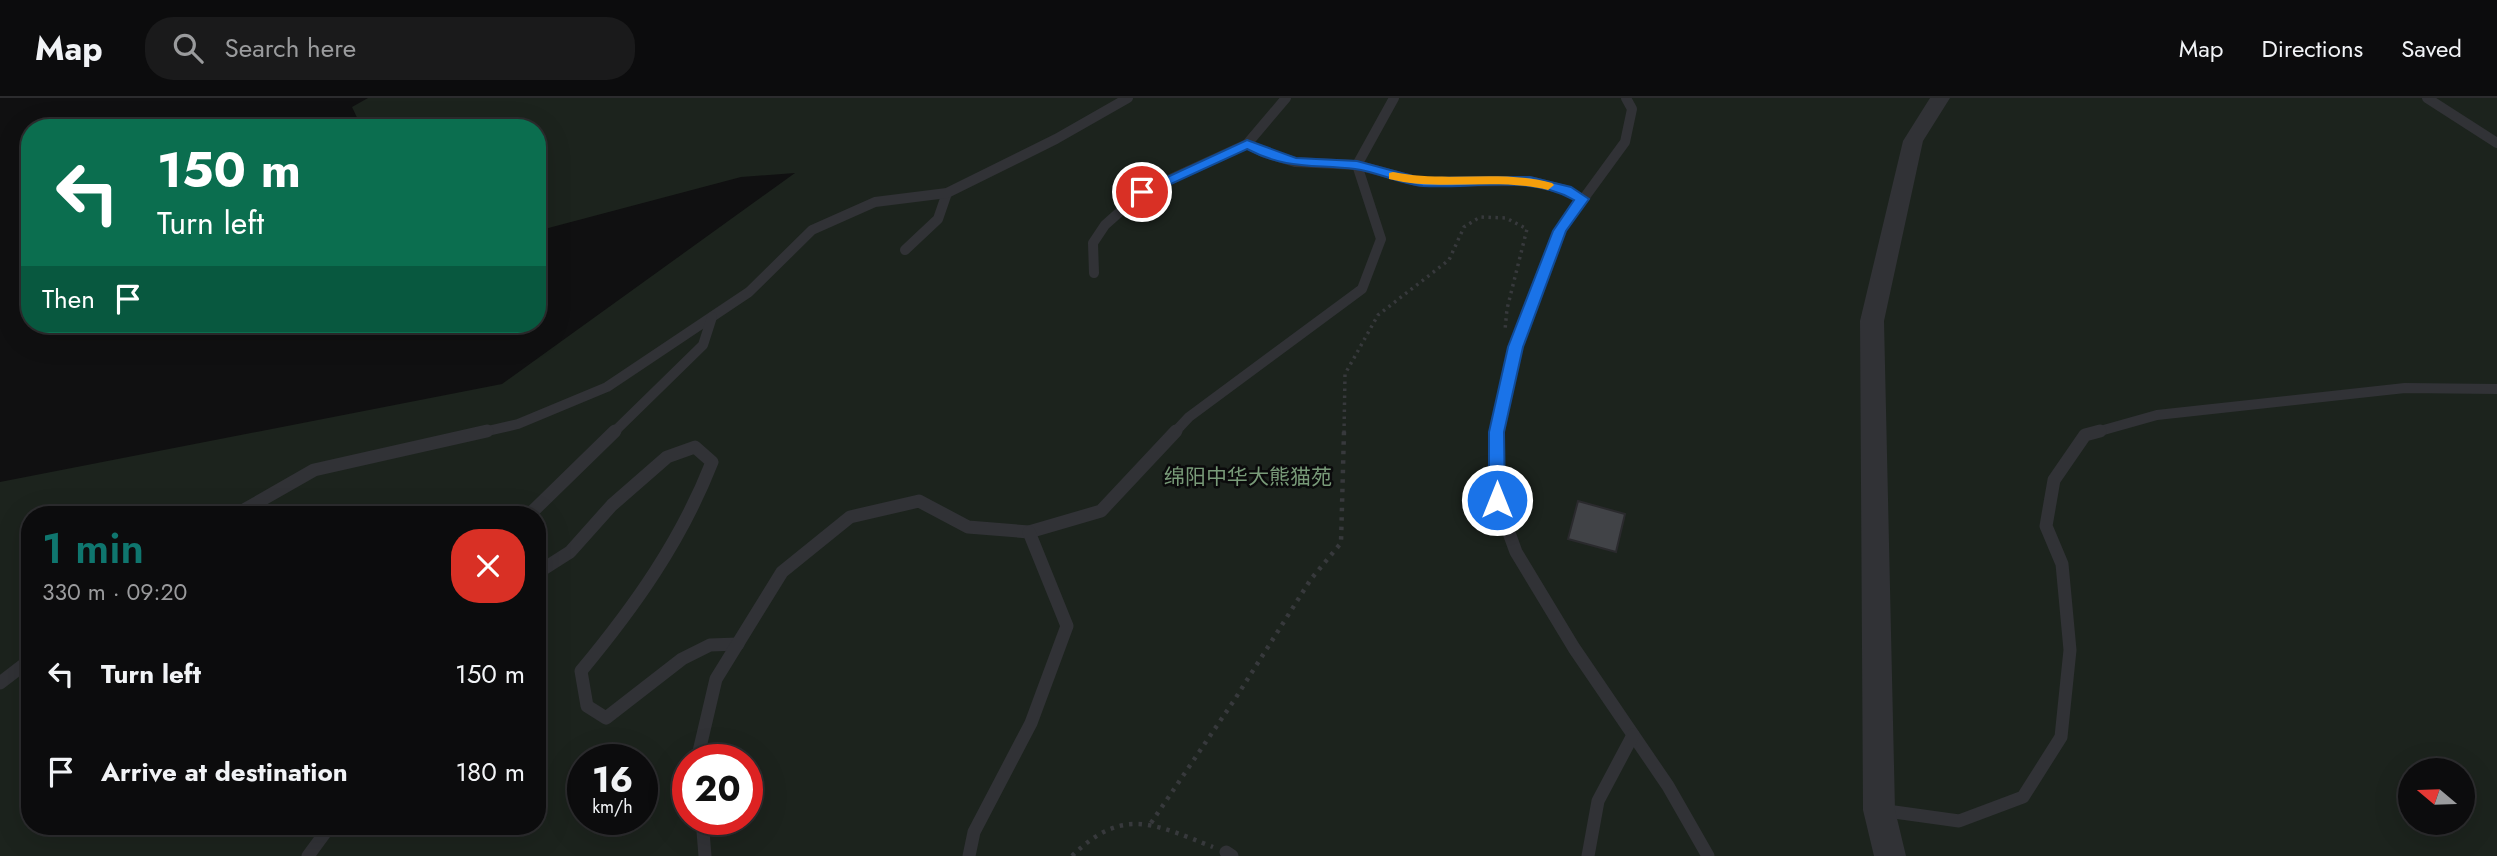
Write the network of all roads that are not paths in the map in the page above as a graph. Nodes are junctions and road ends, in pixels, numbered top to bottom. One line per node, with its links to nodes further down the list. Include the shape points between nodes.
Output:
1 (1128, 98): 10 (lane)
2 (1286, 98): 8 (lane)
3 (1394, 98): 9 (lane)
4 (1626, 98): 11 (lane, via 1632,109 1625,142)
5 (1940, 98): 25 (street, via 1913,141 1872,321)
6 (2427, 98): 7 (lane)
7 (2497, 143)
8 (1247, 144): 9 (lane, via 1296,162); 13 (lane, via 1142,192 1105,225 1093,243)
9 (1357, 165): 11 (lane, via 1420,182 1530,181); 18 (lane, via 1381,239 1362,289 1189,417 1101,511)
10 (947, 193): 12 (lane, via 947,205 935,225); 14 (lane, via 875,202 813,230 749,292)
11 (1582, 199): 23 (lane, via 1560,231 1516,347 1497,432 1497,500 1516,552)
12 (905, 250)
13 (1094, 273)
14 (712, 317): 16 (lane, via 607,387 518,424 314,470); 17 (lane, via 703,345)
15 (2497, 389): 25 (lane, via 2405,388 2171,413 2085,435 2054,480 2046,526 2062,564 2070,650 2061,737 2023,797 1959,821)
16 (251, 506)
17 (538, 506)
18 (1029, 532): 20 (lane, via 968,527 919,501 850,517 782,572); 30 (lane, via 1067,626 1031,723 974,832)
19 (546, 567): 20 (lane, via 570,552 612,505 667,457 695,447 712,463 698,501 654,581 581,671 587,706 606,718 671,664 712,644)
20 (738, 644): 24 (lane, via 716,679)
21 (21, 667): 22 (lane)
22 (0, 683)
23 (1633, 735): 31 (lane, via 1598,801); 32 (lane)
24 (701, 744)
25 (1879, 810): 33 (street)
26 (323, 835): 28 (lane)
27 (703, 835): 29 (lane)
28 (308, 856)
29 (705, 856)
30 (969, 856)
31 (1588, 856)
32 (1709, 856)
33 (1890, 856)

